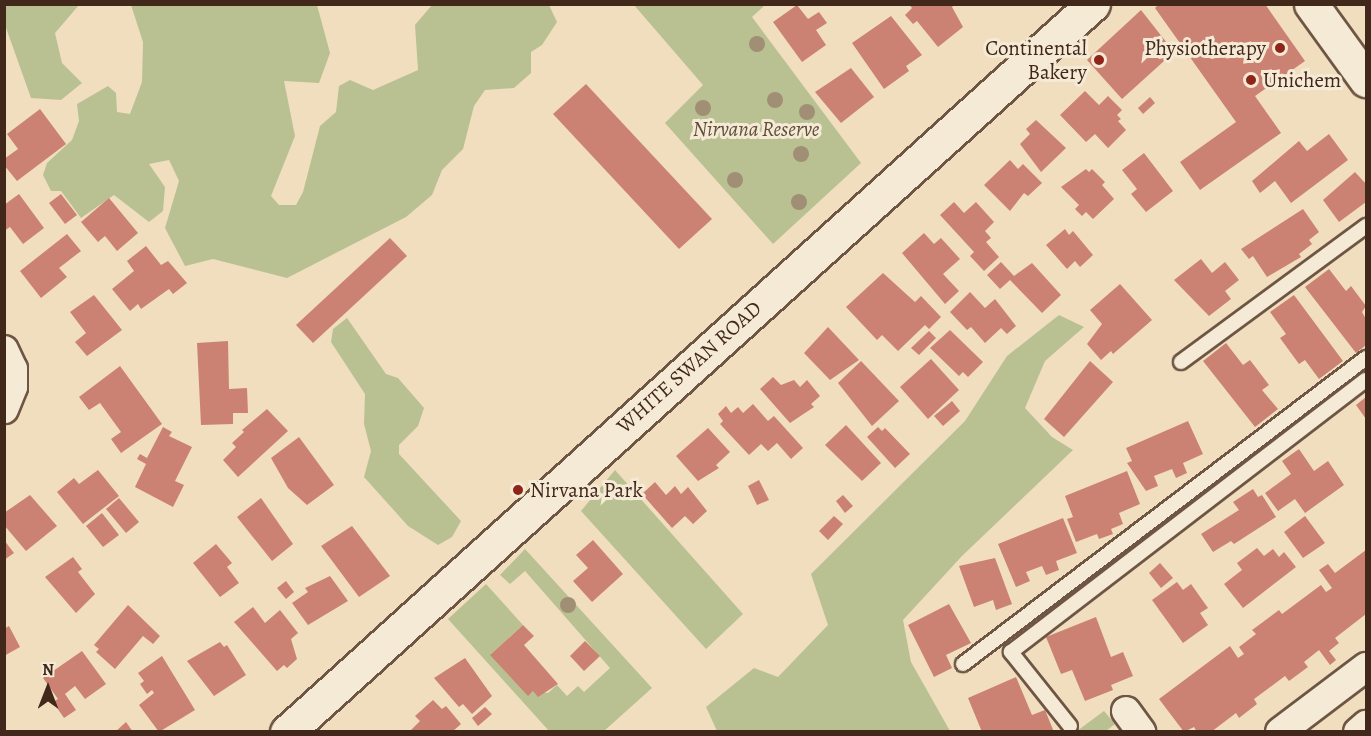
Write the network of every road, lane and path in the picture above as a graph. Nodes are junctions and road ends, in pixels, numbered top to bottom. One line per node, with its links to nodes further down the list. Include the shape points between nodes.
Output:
1 (1093, 4): 14 (main road, WHITE SWAN ROAD)
2 (1319, 7): 3 (main road)
3 (1366, 80)
4 (1366, 225): 7 (lane)
5 (4, 350): 9 (street, via 13,369 13,387)
6 (1366, 358): 10 (lane)
7 (1181, 362)
8 (1366, 380): 13 (lane, via 1011,652)
9 (4, 409)
10 (963, 664)
11 (1366, 667): 15 (street)
12 (1366, 725): 16 (street)
13 (1070, 726)
14 (287, 732)
15 (1280, 732)
16 (1358, 732)

